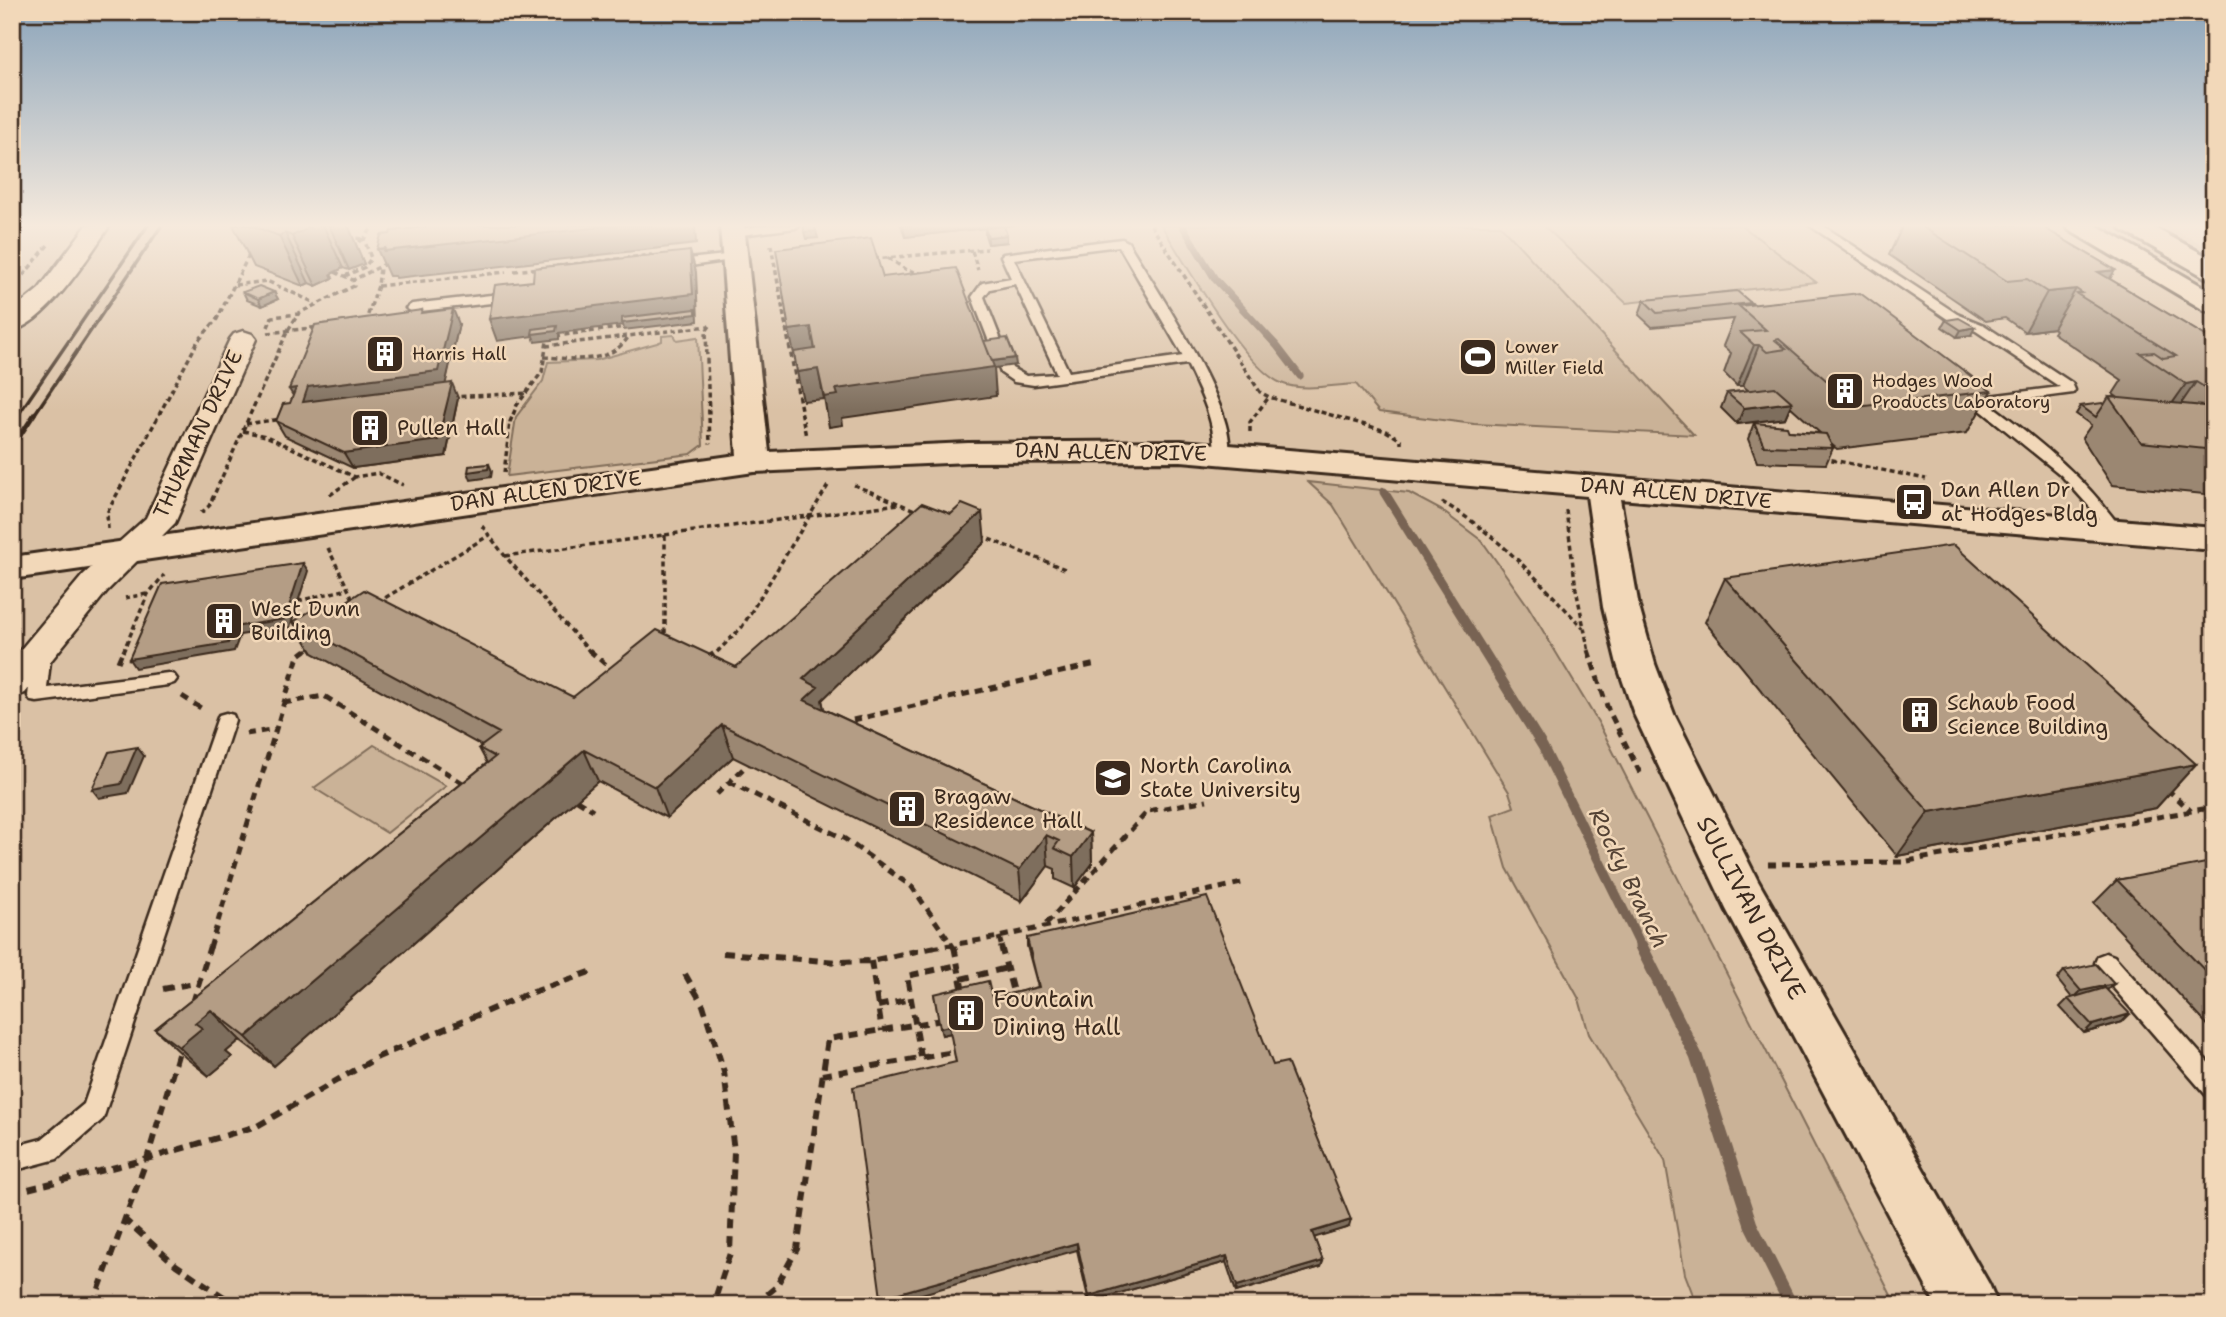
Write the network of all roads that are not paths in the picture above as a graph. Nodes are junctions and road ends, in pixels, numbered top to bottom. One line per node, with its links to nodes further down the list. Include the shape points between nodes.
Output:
1 (54, 286): 9 (street)
2 (737, 286): 20 (street)
3 (988, 286): 16 (lane, via 978,297 1008,374 1029,381)
4 (1021, 286): 16 (lane)
5 (1148, 286): 15 (lane)
6 (1908, 286): 18 (lane, via 1980,328 2068,390)
7 (2184, 286): 10 (street)
8 (526, 289): 12 (lane, via 491,299)
9 (37, 304): 11 (lane); 13 (street)
10 (2214, 304)
11 (12, 306)
12 (412, 308)
13 (12, 324)
14 (254, 336): 24 (street, THURMAN DRIVE, via 159,523)
15 (1191, 359): 16 (lane); 19 (lane, via 1216,410)
16 (1065, 377)
17 (1948, 378): 18 (lane)
18 (1978, 402): 22 (lane, via 2081,486)
19 (1222, 455): 20 (street, DAN ALLEN DRIVE, via 1021,450); 21 (street, DAN ALLEN DRIVE)
20 (754, 462): 24 (street, DAN ALLEN DRIVE)
21 (1602, 486): 22 (street, DAN ALLEN DRIVE); 33 (street, SULLIVAN DRIVE, via 1621,607 1654,714 1742,895)
22 (2116, 533): 23 (street, DAN ALLEN DRIVE)
23 (2214, 539)
24 (118, 542): 25 (street, DAN ALLEN DRIVE); 26 (street, THURMAN DRIVE, via 95,583)
25 (12, 568)
26 (43, 650): 27 (lane, via 37,696); 28 (street, THURMAN DRIVE)
27 (168, 679)
28 (12, 684)
29 (226, 720): 32 (lane, via 94,1111 48,1150)
30 (2106, 963): 31 (lane)
31 (2214, 1087)
32 (12, 1159)
33 (1968, 1305)

